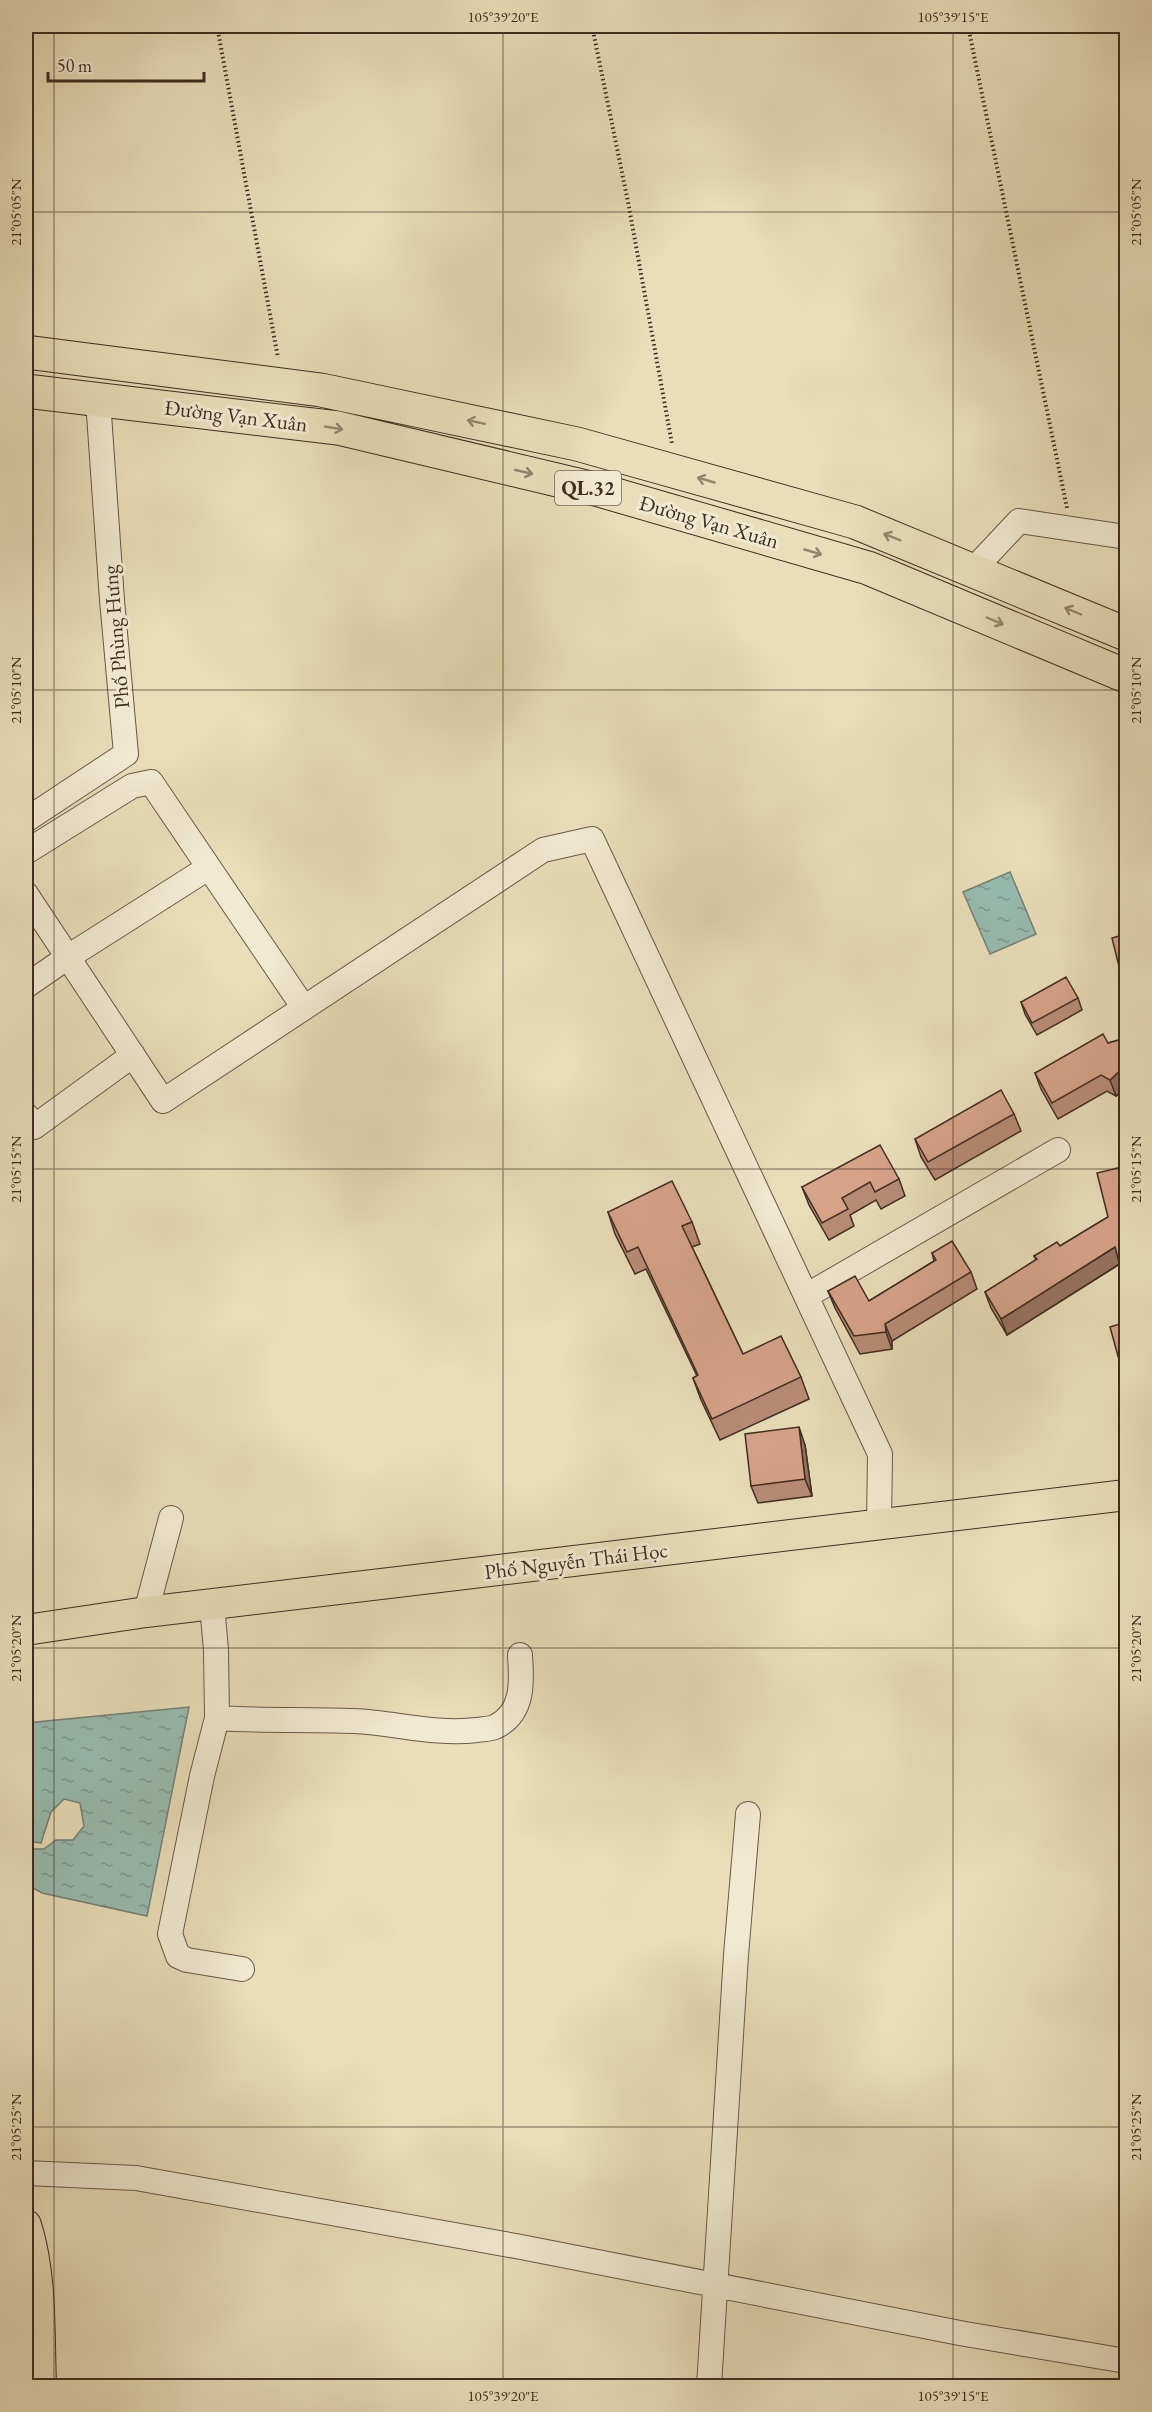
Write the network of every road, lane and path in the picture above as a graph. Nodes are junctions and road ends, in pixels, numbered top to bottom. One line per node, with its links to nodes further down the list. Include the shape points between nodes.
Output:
1 (217, 26): 5 (path)
2 (592, 26): 10 (path)
3 (968, 26): 11 (path)
4 (26, 352): 5 (highway, Đường Vạn Xuân / QL.32)
5 (283, 385): 8 (highway, Đường Vạn Xuân / QL.32)
6 (26, 391): 7 (highway, Đường Vạn Xuân / QL.32)
7 (98, 400): 9 (highway, Đường Vạn Xuân / QL.32, one-way to 9, via 338,428); 16 (street, Phố Phùng Hưng, via 126,754)
8 (436, 414): 9 (highway); 10 (highway, Đường Vạn Xuân / QL.32, one-way to 8, via 577,444)
9 (429, 450): 15 (highway, Đường Vạn Xuân / QL.32, one-way to 15, via 599,490 868,568)
10 (677, 472): 13 (highway, Đường Vạn Xuân / QL.32, one-way to 10, via 855,522)
11 (1072, 529): 12 (street); 13 (street, via 1019,521)
12 (1126, 537)
13 (974, 569): 14 (highway, Đường Vạn Xuân / QL.32, one-way to 13)
14 (1126, 634)
15 (1126, 676)
16 (26, 820)
17 (26, 852): 18 (street, via 132,786 151,783)
18 (208, 868): 20 (street); 22 (street)
19 (26, 894): 20 (street)
20 (68, 957): 21 (street); 23 (street)
21 (26, 986)
22 (304, 1008): 23 (street, via 163,1101); 26 (street, via 543,850 592,839)
23 (133, 1055): 24 (street)
24 (28, 1125)
25 (1058, 1150): 26 (street)
26 (806, 1296): 29 (street, via 880,1454)
27 (1126, 1495): 29 (main road, Phố Nguyễn Thái Học)
28 (171, 1518): 31 (street)
29 (879, 1524): 30 (main road, Phố Nguyễn Thái Học)
30 (212, 1605): 31 (main road, Phố Nguyễn Thái Học); 34 (street)
31 (146, 1612): 32 (main road, Phố Nguyễn Thái Học)
32 (26, 1630)
33 (520, 1655): 34 (street, via 523,1686 517,1706 494,1728 454,1732 364,1721)
34 (217, 1718): 36 (street, via 170,1934 178,1956)
35 (748, 1814): 40 (street)
36 (242, 1969)
37 (26, 2173): 40 (street, via 135,2178)
38 (26, 2225): 39 (main road)
39 (31, 2286): 42 (main road)
40 (717, 2286): 41 (street); 43 (street)
41 (1126, 2361)
42 (41, 2386)
43 (709, 2386)

